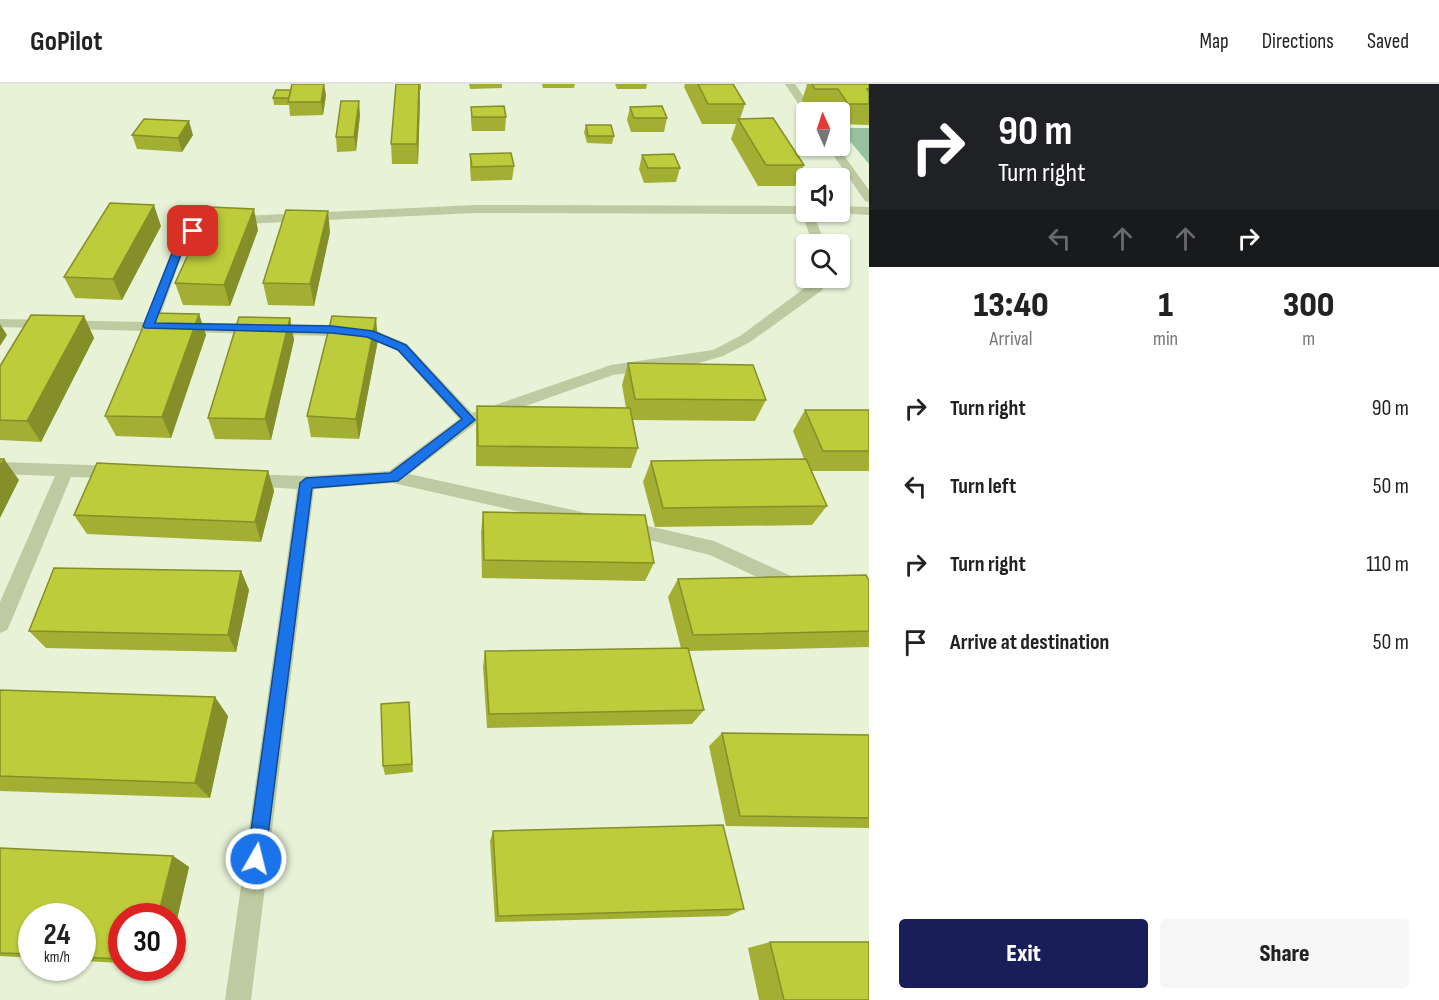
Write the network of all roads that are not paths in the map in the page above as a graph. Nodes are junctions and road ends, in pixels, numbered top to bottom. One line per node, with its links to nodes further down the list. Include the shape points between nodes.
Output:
1 (789, 84): 2 (street)
2 (802, 102)
3 (839, 156): 4 (street)
4 (869, 198)
5 (850, 210): 6 (street)
6 (869, 210)
7 (796, 211): 10 (street, via 475,209 221,221 193,231 180,243)
8 (816, 288): 11 (street, via 745,339 718,353 611,370)
9 (0, 323): 10 (street)
10 (149, 326): 11 (street, via 369,333 402,347)
11 (469, 420): 15 (street)
12 (0, 468): 13 (street)
13 (66, 469): 14 (street); 19 (street)
14 (135, 473)
15 (393, 477): 17 (street); 18 (street, via 714,548 789,584)
16 (226, 478): 17 (street)
17 (306, 483): 20 (street)
18 (812, 584)
19 (0, 624)
20 (238, 1000)

